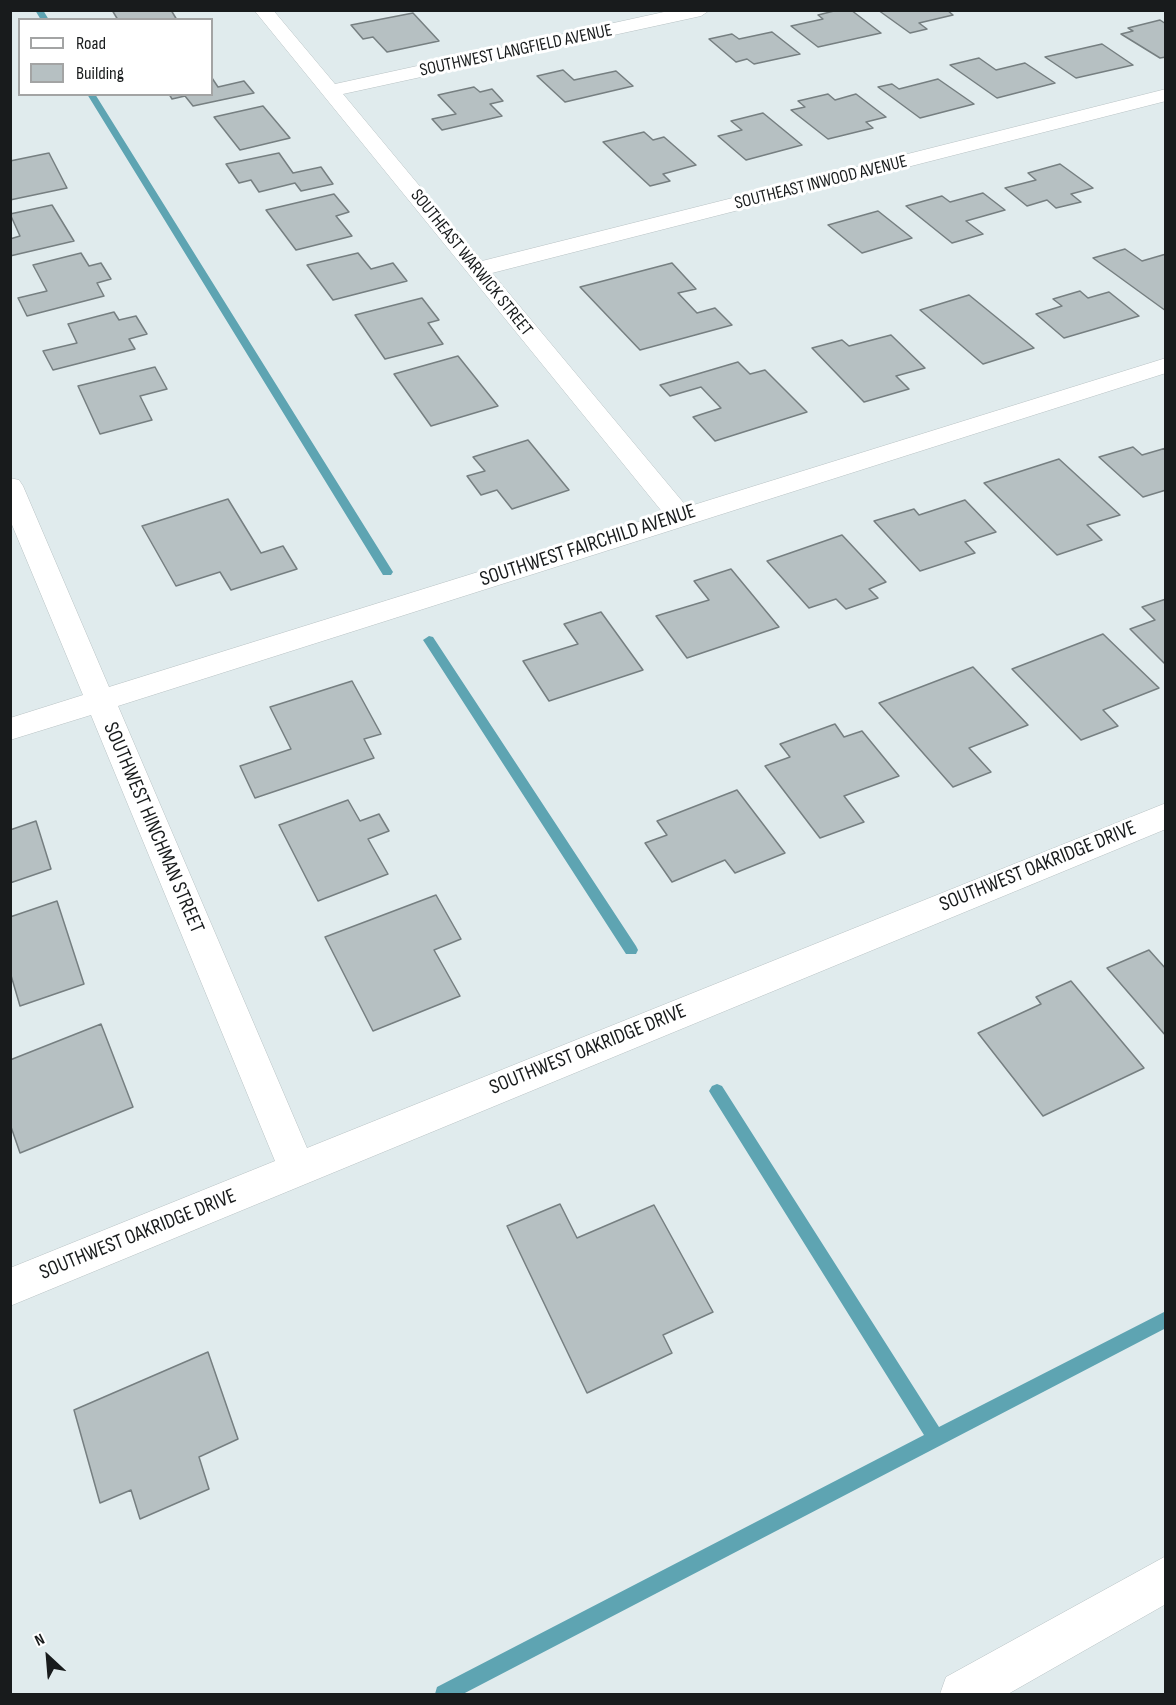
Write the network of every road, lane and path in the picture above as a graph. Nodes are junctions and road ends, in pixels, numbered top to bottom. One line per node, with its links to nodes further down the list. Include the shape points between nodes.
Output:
1 (263, 10): 3 (street, SOUTHEAST WARWICK STREET)
2 (701, 10): 3 (street, SOUTHWEST LANGFIELD AVENUE)
3 (331, 91): 5 (street, SOUTHEAST WARWICK STREET)
4 (1166, 95): 5 (street, SOUTHEAST INWOOD AVENUE)
5 (476, 270): 8 (street, SOUTHEAST WARWICK STREET)
6 (1166, 365): 8 (street, SOUTHWEST FAIRCHILD AVENUE)
7 (10, 486): 9 (street, SOUTHWEST HINCHMAN STREET)
8 (680, 516): 9 (street, SOUTHWEST FAIRCHILD AVENUE)
9 (100, 701): 10 (street, SOUTHWEST FAIRCHILD AVENUE); 12 (street, SOUTHWEST HINCHMAN STREET)
10 (10, 729)
11 (1166, 815): 12 (street, SOUTHWEST OAKRIDGE DRIVE)
12 (297, 1169): 13 (street, SOUTHWEST OAKRIDGE DRIVE)
13 (10, 1287)
14 (1166, 1578): 15 (street)
15 (963, 1695)

